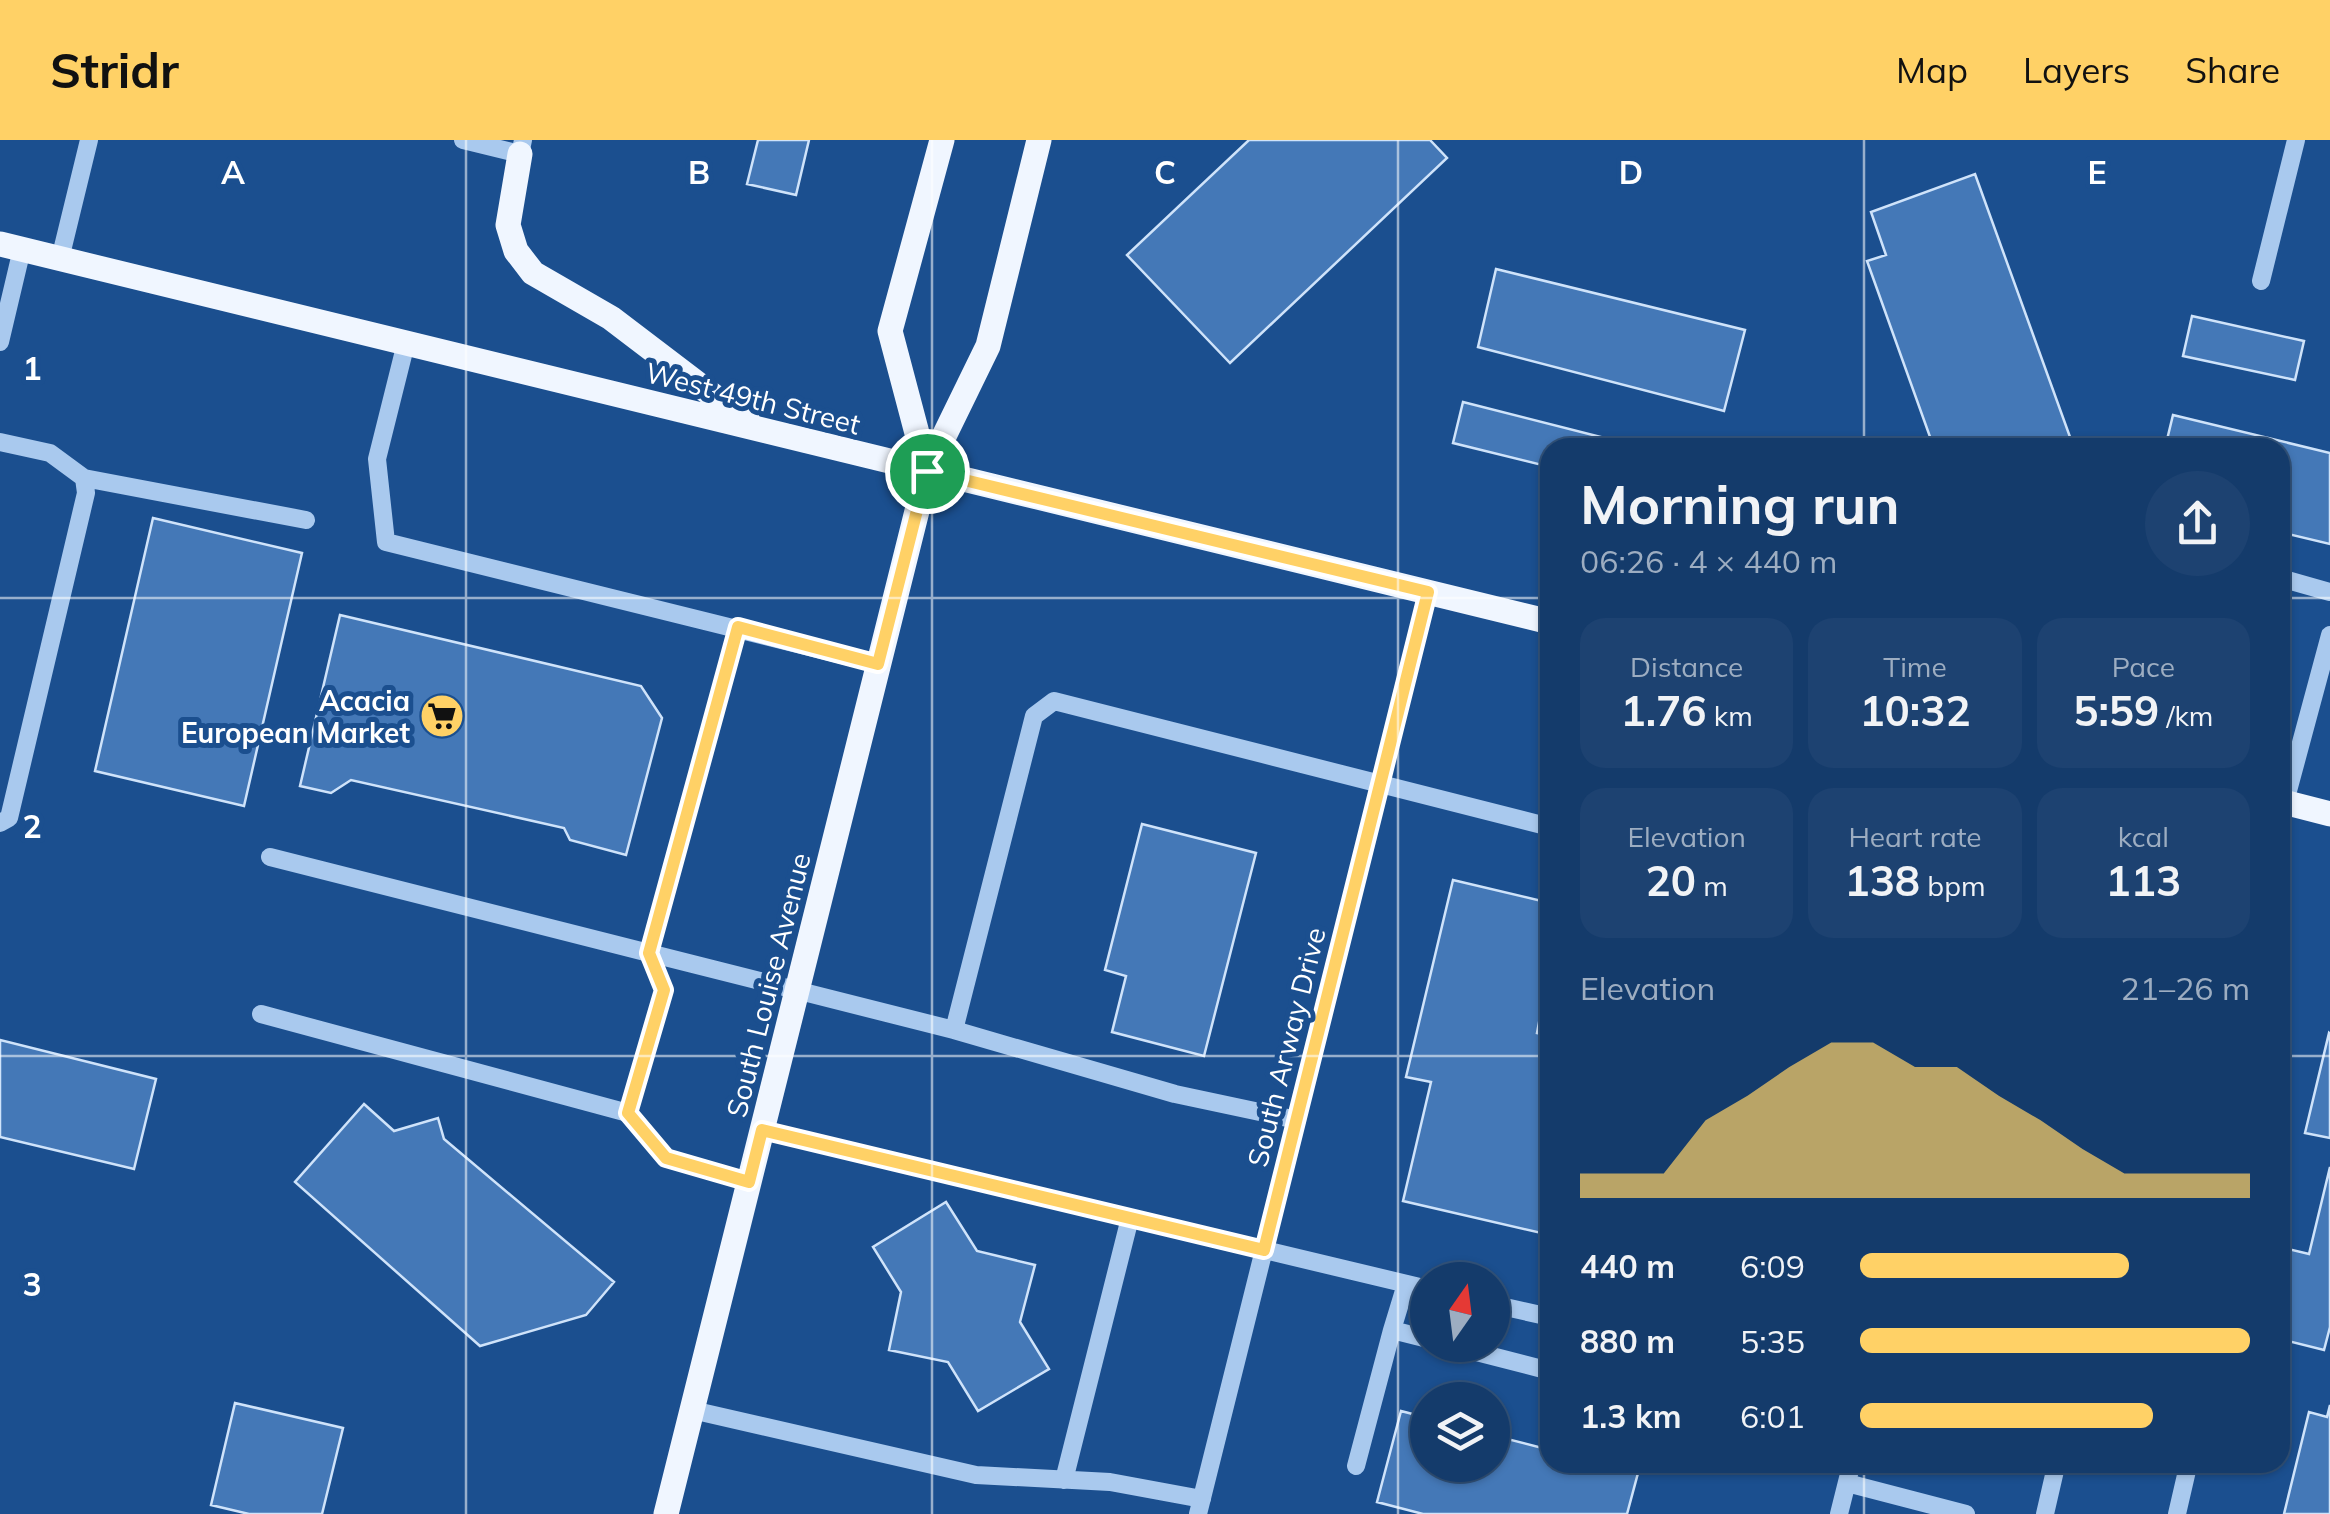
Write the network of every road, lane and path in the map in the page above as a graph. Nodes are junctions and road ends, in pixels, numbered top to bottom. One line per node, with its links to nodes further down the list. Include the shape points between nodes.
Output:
1 (89, 140): 8 (street)
2 (463, 140): 6 (street)
3 (942, 140): 14 (main road, South Louise Avenue, via 890,331)
4 (1039, 140): 14 (main road, South Louise Avenue, via 988,346)
5 (2296, 140): 9 (street)
6 (522, 147): 12 (main road, via 508,225 533,273 611,318)
7 (11, 246): 8 (main road, West 49th Street); 10 (street)
8 (60, 259): 11 (main road, West 49th Street)
9 (2260, 281)
10 (0, 342)
11 (406, 344): 12 (main road, West 49th Street); 21 (street, via 377,459 386,542)
12 (756, 429): 14 (main road, West 49th Street)
13 (0, 442): 15 (street, via 50,453)
14 (927, 471): 18 (main road, West 49th Street); 23 (main road, South Louise Avenue)
15 (84, 478): 16 (street); 28 (street, via 86,493 9,818)
16 (306, 520)
17 (2290, 581): 19 (street)
18 (1428, 592): 20 (main road, West 49th Street); 25 (street, South Arway Drive)
19 (2330, 592)
20 (1540, 620)
21 (738, 627): 23 (street); 31 (street)
22 (2330, 636): 24 (street)
23 (878, 664): 32 (main road, South Louise Avenue)
24 (2290, 774)
25 (1380, 784): 29 (street); 34 (street, via 1054,701 1034,716); 36 (street, South Arway Drive)
26 (2290, 804): 27 (main road)
27 (2330, 814)
28 (0, 823)
29 (1540, 824)
30 (270, 858): 31 (street)
31 (649, 953): 32 (street); 35 (street, via 664,990)
32 (798, 988): 34 (street); 37 (main road, South Louise Avenue)
33 (260, 1014): 35 (street)
34 (954, 1030): 36 (street, via 1176,1094)
35 (628, 1113): 38 (street, via 666,1158)
36 (1297, 1120): 40 (street, South Arway Drive)
37 (762, 1130): 38 (main road, South Louise Avenue); 39 (street)
38 (749, 1182): 49 (main road, South Louise Avenue)
39 (1130, 1218): 40 (street); 54 (street)
40 (1264, 1250): 41 (street); 56 (street, South Arway Drive)
41 (1406, 1284): 42 (street); 45 (street)
42 (1410, 1285)
43 (1510, 1308): 44 (street)
44 (1540, 1315)
45 (1392, 1330): 46 (street); 50 (street)
46 (1410, 1334)
47 (1510, 1361): 48 (street)
48 (1540, 1368)
49 (692, 1410): 54 (street, via 976,1475); 57 (main road, South Louise Avenue)
50 (1356, 1466)
51 (1850, 1473): 55 (street)
52 (2054, 1473): 60 (street)
53 (2186, 1473): 61 (street)
54 (1064, 1480): 56 (street, via 1110,1482)
55 (1847, 1484): 58 (street); 59 (street)
56 (1200, 1506)
57 (666, 1514)
58 (1839, 1514)
59 (1966, 1514)
60 (2045, 1514)
61 (2177, 1514)

